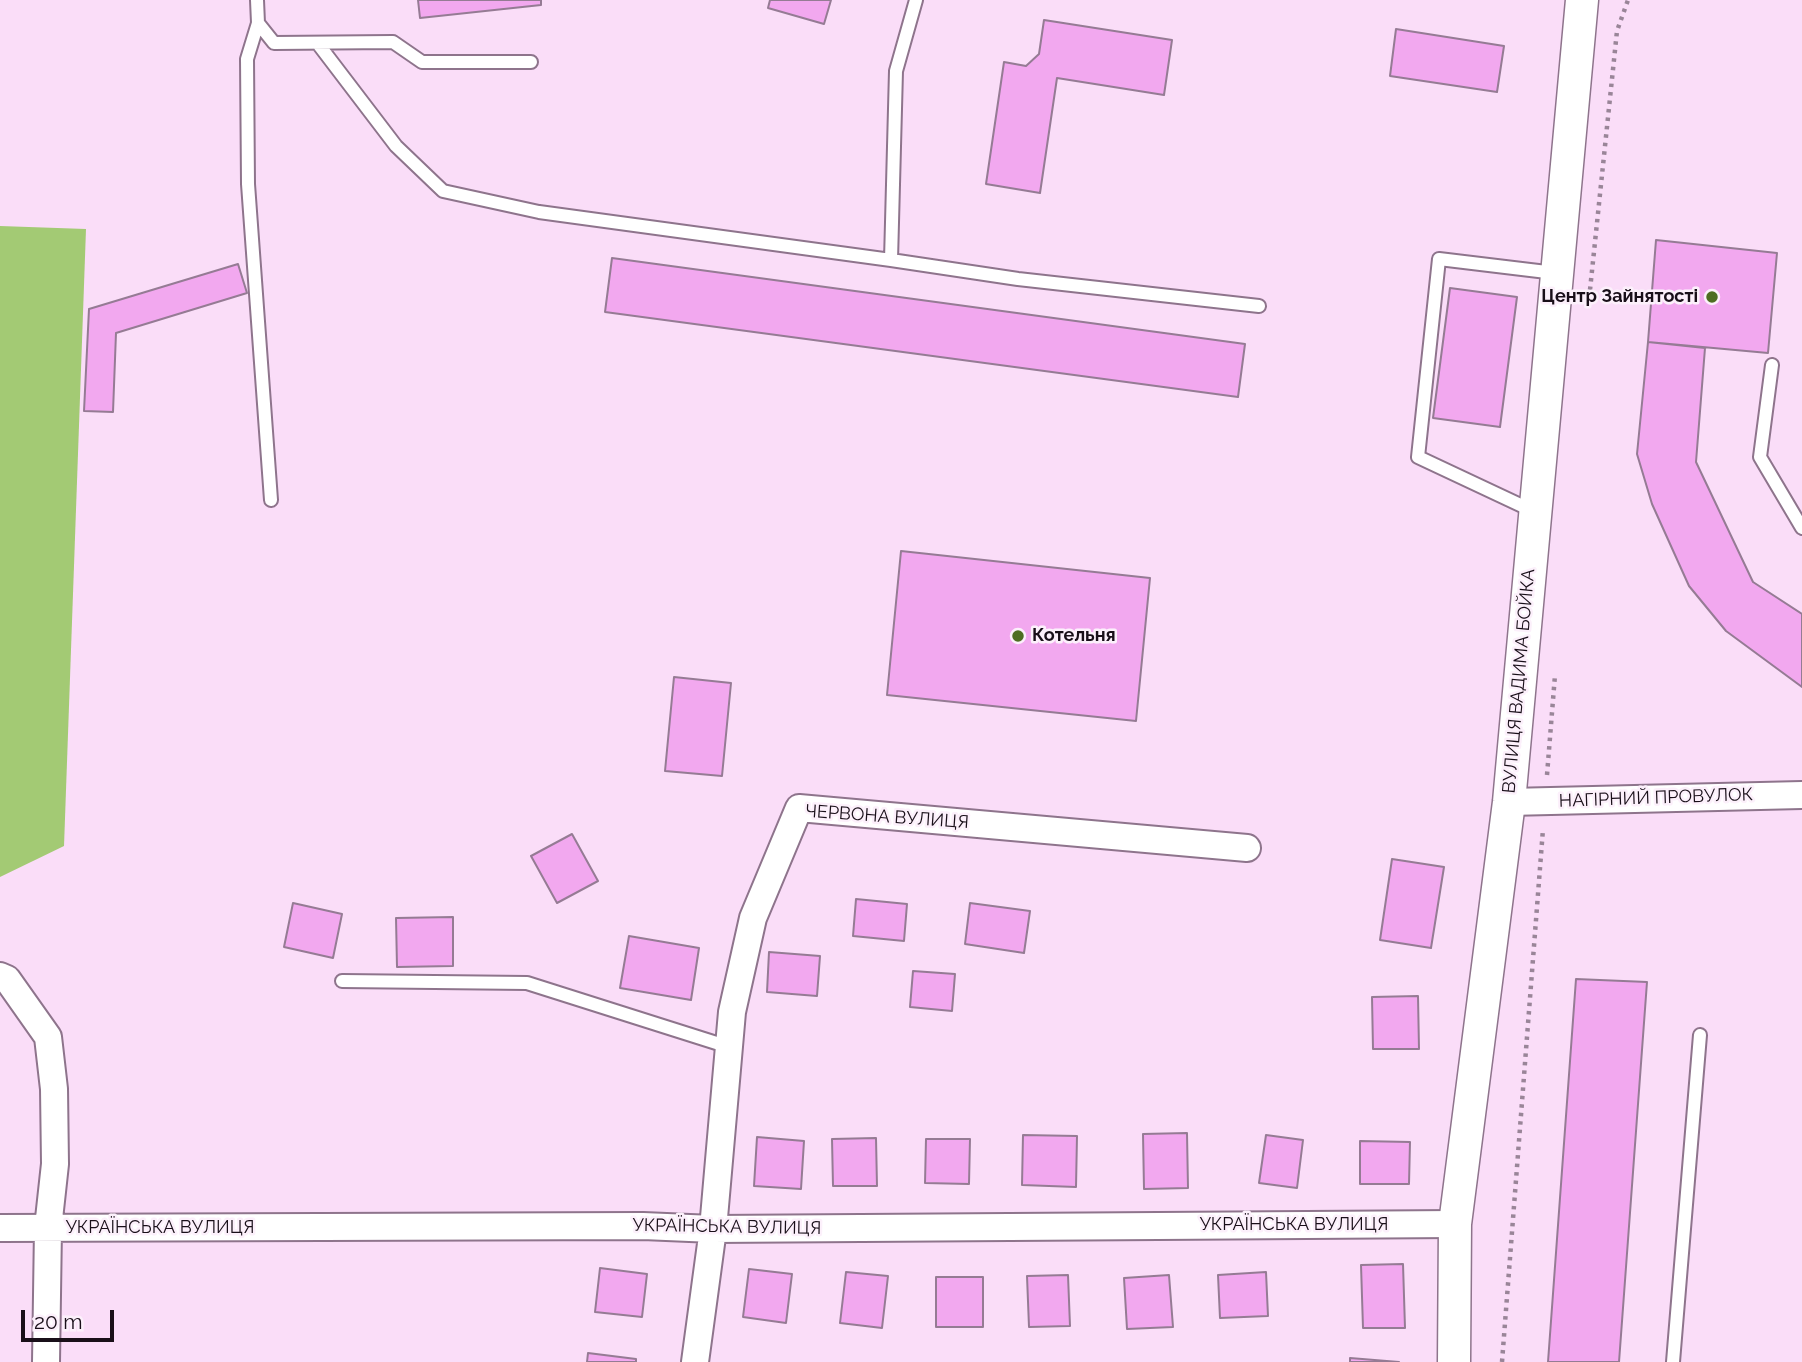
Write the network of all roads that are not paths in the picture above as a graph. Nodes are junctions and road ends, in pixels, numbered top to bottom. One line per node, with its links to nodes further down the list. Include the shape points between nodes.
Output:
1 (257, 0): 4 (lane)
2 (916, 0): 7 (lane, via 896,71)
3 (1582, 0): 8 (street, ВУЛИЦЯ ВАДИМА БОЙКА)
4 (258, 23): 5 (lane, via 274,43); 11 (lane, via 247,59 248,184)
5 (319, 45): 6 (lane, via 394,42 422,62); 7 (lane, via 396,146 443,191 539,212)
6 (531, 62)
7 (891, 260): 9 (lane)
8 (1556, 273): 12 (street, ВУЛИЦЯ ВАДИМА БОЙКА); 12 (lane, via 1439,259 1418,457)
9 (1259, 306)
10 (1772, 365): 13 (lane, via 1760,457)
11 (271, 499)
12 (1534, 512): 15 (street, ВУЛИЦЯ ВАДИМА БОЙКА)
13 (1802, 528)
14 (1802, 794): 15 (street, НАГІРНИЙ ПРОВУЛОК)
15 (1509, 802): 21 (street, ВУЛИЦЯ ВАДИМА БОЙКА)
16 (1247, 848): 20 (street, ЧЕРВОНА ВУЛИЦЯ, via 799,808 753,918)
17 (0, 976): 23 (street, via 7,979 48,1037 55,1164)
18 (342, 981): 20 (lane, via 527,983)
19 (1700, 1035): 28 (lane)
20 (729, 1047): 24 (street, ЧЕРВОНА ВУЛИЦЯ)
21 (1455, 1224): 24 (street, УКРАЇНСЬКА ВУЛИЦЯ); 27 (street, ВУЛИЦЯ ВАДИМА БОЙКА)
22 (0, 1228): 23 (street, УКРАЇНСЬКА ВУЛИЦЯ)
23 (48, 1228): 24 (street, УКРАЇНСЬКА ВУЛИЦЯ); 25 (street)
24 (713, 1229): 26 (street, ЧЕРВОНА ВУЛИЦЯ)
25 (46, 1362)
26 (695, 1362)
27 (1454, 1362)
28 (1673, 1362)

